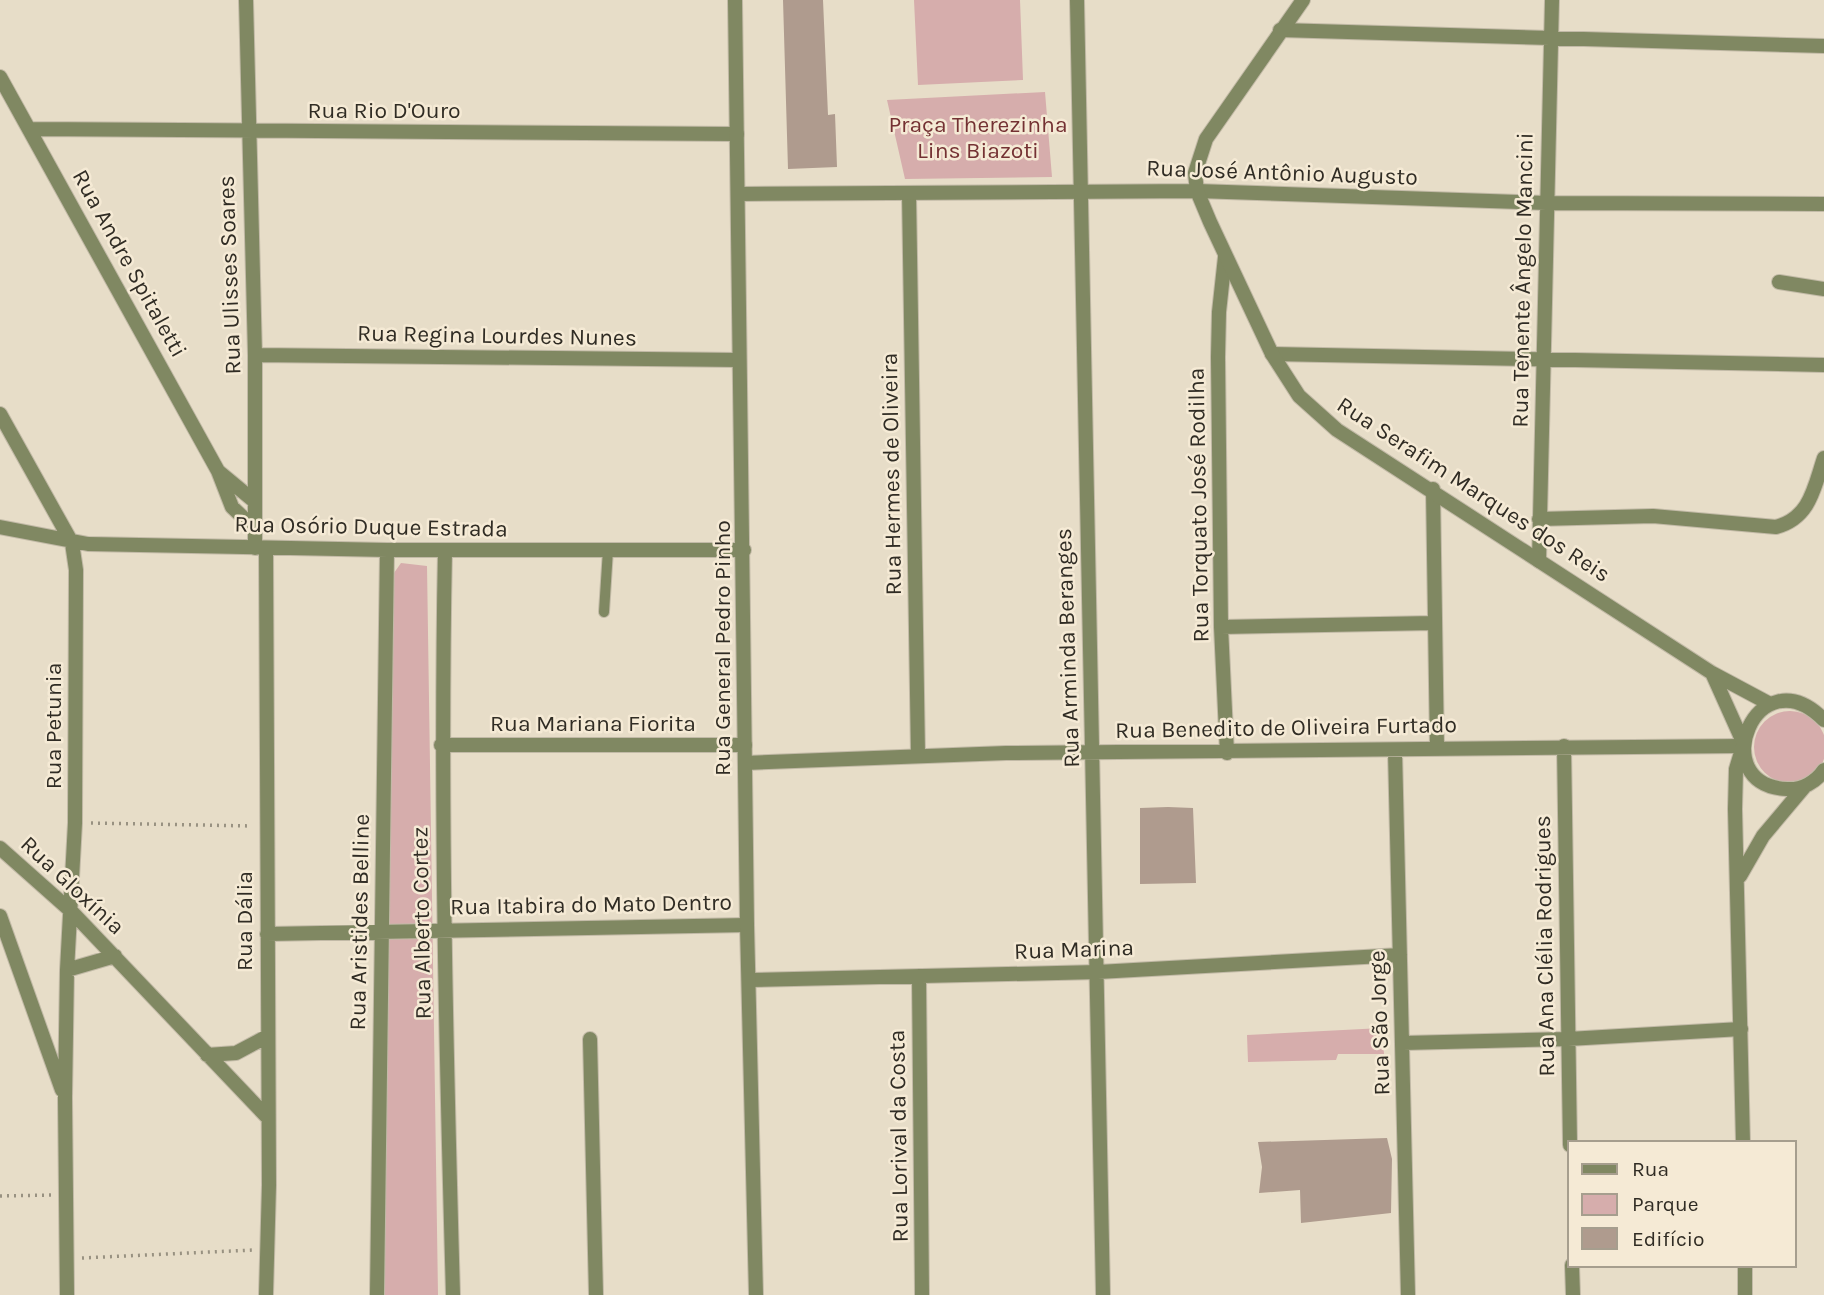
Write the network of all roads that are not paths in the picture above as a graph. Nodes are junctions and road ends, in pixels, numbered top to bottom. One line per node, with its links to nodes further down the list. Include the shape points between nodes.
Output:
1 (246, 0): 11 (street, Rua Ulisses Soares)
2 (735, 0): 12 (street, Rua General Pedro Pinho)
3 (1077, 0): 13 (street, Rua Arminda Beranges)
4 (1303, 0): 6 (street)
5 (1552, 0): 7 (street, Rua Tenente Ângelo Mancini)
6 (1280, 30): 7 (street); 14 (street, via 1206,139 1195,173)
7 (1550, 39): 8 (street); 17 (street, Rua Tenente Ângelo Mancini)
8 (1824, 46)
9 (0, 77): 10 (street, Rua Andre Spitaletti)
10 (31, 129): 11 (street, Rua Rio D'Ouro); 29 (street, Rua Andre Spitaletti)
11 (247, 132): 12 (street, Rua Rio D'Ouro); 23 (street, Rua Ulisses Soares)
12 (737, 134): 16 (street, Rua General Pedro Pinho)
13 (1079, 190): 14 (street, Rua José Antônio Augusto); 15 (street, Rua José Antônio Augusto); 54 (street, Rua Arminda Beranges)
14 (1197, 191): 17 (street, Rua José Antônio Augusto); 19 (street, Rua Serafim Marques dos Reis)
15 (909, 193): 16 (street, Rua José Antônio Augusto); 56 (street, Rua Hermes de Oliveira)
16 (739, 194): 24 (street, Rua General Pedro Pinho)
17 (1546, 203): 18 (street, Rua José Antônio Augusto); 25 (street, Rua Tenente Ângelo Mancini)
18 (1824, 204)
19 (1225, 257): 22 (street, Rua Serafim Marques dos Reis); 44 (street, Rua Torquato José Rodilha, via 1219,312)
20 (1779, 282): 21 (street)
21 (1824, 289)
22 (1272, 354): 25 (street); 30 (street, Rua Serafim Marques dos Reis, via 1310,407 1337,430)
23 (255, 355): 24 (street, Rua Regina Lourdes Nunes); 31 (street, Rua Ulisses Soares)
24 (739, 360): 40 (street, Rua General Pedro Pinho)
25 (1544, 360): 26 (street); 32 (street, Rua Tenente Ângelo Mancini)
26 (1824, 365)
27 (0, 414): 35 (street)
28 (1824, 458): 32 (street, via 1804,513 1784,525 1653,516)
29 (218, 471): 31 (street, Rua Andre Spitaletti); 34 (street, Rua Andre Spitaletti, via 232,507)
30 (1433, 489): 41 (street, Rua Serafim Marques dos Reis); 43 (street)
31 (253, 500): 34 (street, Rua Ulisses Soares)
32 (1539, 519): 41 (street, Rua Tenente Ângelo Mancini)
33 (0, 527): 35 (street, Rua Osório Duque Estrada)
34 (254, 528): 36 (street, Rua Ulisses Soares)
35 (72, 543): 36 (street, Rua Osório Duque Estrada); 62 (street, Rua Petunia, via 76,570)
36 (261, 548): 37 (street, Rua Osório Duque Estrada); 67 (street, Rua Dália)
37 (387, 550): 38 (street, Rua Osório Duque Estrada); 65 (street, Rua Aristides Belline)
38 (446, 550): 39 (street, Rua Osório Duque Estrada); 49 (street, Rua Alberto Cortez)
39 (608, 550): 40 (street, Rua Osório Duque Estrada); 42 (lane)
40 (744, 550): 50 (street, Rua General Pedro Pinho)
41 (1539, 561): 45 (street, Rua Serafim Marques dos Reis)
42 (604, 612)
43 (1434, 623): 44 (street); 52 (street)
44 (1222, 627): 55 (street, Rua Torquato José Rodilha)
45 (1712, 673): 46 (street, Rua Serafim Marques dos Reis); 48 (street)
46 (1770, 704): 47 (street, via 1800,703); 48 (street, via 1751,719)
47 (1821, 713)
48 (1743, 744): 51 (street, Rua Benedito de Oliveira Furtado); 59 (street, via 1753,773 1765,783 1786,789); 61 (street, via 1736,769)
49 (441, 745): 50 (street, Rua Mariana Fiorita); 66 (street, Rua Alberto Cortez)
50 (745, 746): 57 (street, Rua General Pedro Pinho)
51 (1564, 746): 52 (street, Rua Benedito de Oliveira Furtado); 77 (street, Rua Ana Clélia Rodrigues)
52 (1437, 748): 53 (street, Rua Benedito de Oliveira Furtado)
53 (1395, 751): 55 (street, Rua Benedito de Oliveira Furtado); 68 (street, Rua São Jorge)
54 (1093, 752): 55 (street, Rua Benedito de Oliveira Furtado); 56 (street, Rua Benedito de Oliveira Furtado); 71 (street, Rua Arminda Beranges)
55 (1227, 753)
56 (918, 755): 57 (street, Rua Benedito de Oliveira Furtado)
57 (745, 763): 64 (street, Rua General Pedro Pinho)
58 (1823, 773): 59 (street)
59 (1805, 786): 61 (street, via 1763,836)
60 (0, 848): 62 (street, Rua Gloxínia)
61 (1739, 878): 74 (street)
62 (71, 911): 69 (street, Rua Gloxínia); 70 (street, Rua Petunia)
63 (0, 916): 80 (street)
64 (747, 925): 66 (street, Rua Itabira do Mato Dentro); 73 (street, Rua General Pedro Pinho)
65 (381, 929): 66 (street, Rua Itabira do Mato Dentro); 67 (street, Rua Itabira do Mato Dentro); 88 (street, Rua Aristides Belline)
66 (443, 929): 89 (street, Rua Alberto Cortez)
67 (267, 934): 75 (street, Rua Dália)
68 (1400, 955): 71 (street, Rua Marina); 78 (street, Rua São Jorge)
69 (115, 956): 70 (street, Rua Gloxínia); 79 (street, Rua Gloxínia)
70 (67, 970): 80 (street, Rua Petunia)
71 (1098, 972): 72 (street, Rua Marina); 93 (street, Rua Arminda Beranges)
72 (919, 976): 73 (street, Rua Marina); 92 (street, Rua Lorival da Costa)
73 (750, 980): 91 (street, Rua General Pedro Pinho)
74 (1741, 1029): 77 (street); 83 (street)
75 (266, 1037): 79 (street, via 236,1053); 81 (street, Rua Dália)
76 (590, 1039): 90 (street)
77 (1568, 1039): 78 (street); 82 (street, Rua Ana Clélia Rodrigues)
78 (1403, 1043): 94 (street, Rua São Jorge)
79 (207, 1055): 81 (street, Rua Gloxínia)
80 (65, 1098): 86 (street, Rua Petunia)
81 (268, 1118): 87 (street, Rua Dália)
82 (1570, 1141)
83 (1743, 1141)
84 (1572, 1267): 95 (street)
85 (1745, 1267): 96 (street)
86 (67, 1295)
87 (266, 1295)
88 (377, 1295)
89 (453, 1295)
90 (596, 1295)
91 (756, 1295)
92 (922, 1295)
93 (1103, 1295)
94 (1408, 1295)
95 (1573, 1295)
96 (1745, 1295)

